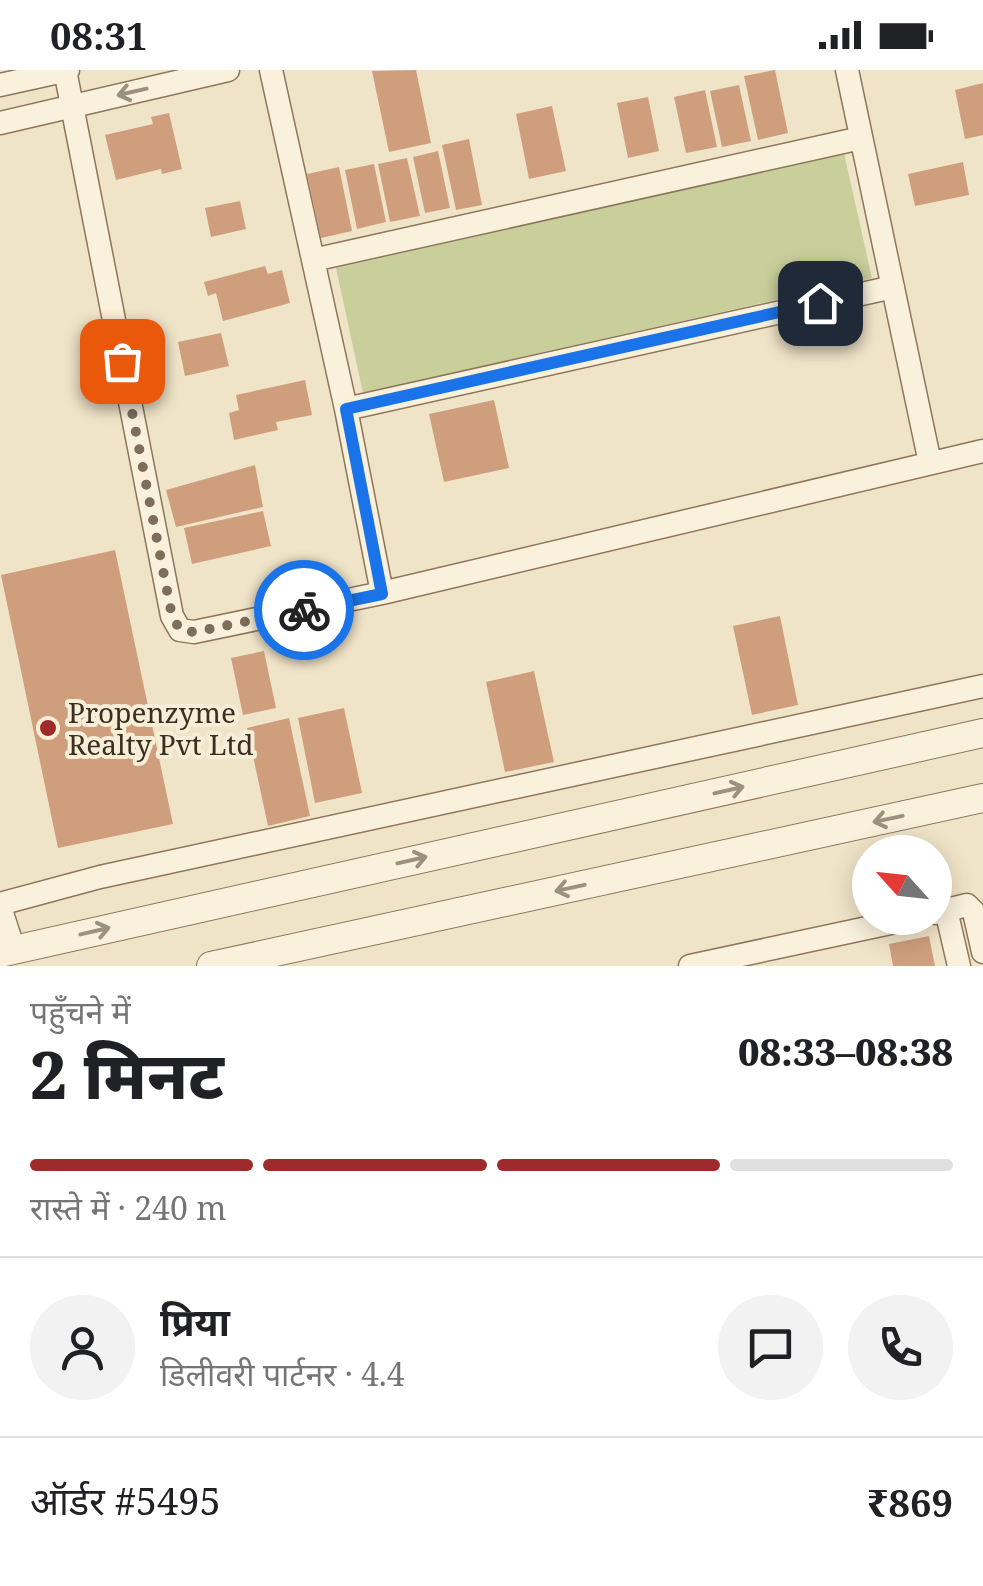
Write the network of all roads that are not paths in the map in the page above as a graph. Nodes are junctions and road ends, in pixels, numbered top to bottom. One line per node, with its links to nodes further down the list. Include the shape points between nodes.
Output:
1 (66, 70): 5 (street); 6 (street)
2 (228, 70): 6 (street, one-way to 6)
3 (272, 70): 9 (street)
4 (847, 70): 8 (street)
5 (0, 85)
6 (73, 106): 7 (street); 14 (street, via 172,616 180,630)
7 (0, 123)
8 (861, 138): 9 (street); 10 (street)
9 (313, 260): 11 (street)
10 (893, 287): 11 (street); 13 (street)
11 (346, 409): 14 (street)
12 (983, 451): 13 (street)
13 (930, 463): 14 (street)
14 (382, 594)
15 (983, 686): 18 (street, via 100,877)
16 (983, 733): 22 (street, one-way to 16)
17 (983, 798): 25 (street, one-way to 25)
18 (0, 905): 22 (street)
19 (952, 909): 23 (street, via 966,906 974,912)
20 (852, 932): 24 (street)
21 (948, 935): 26 (street)
22 (7, 951)
23 (983, 952)
24 (700, 965)
25 (211, 966)
26 (958, 966)

